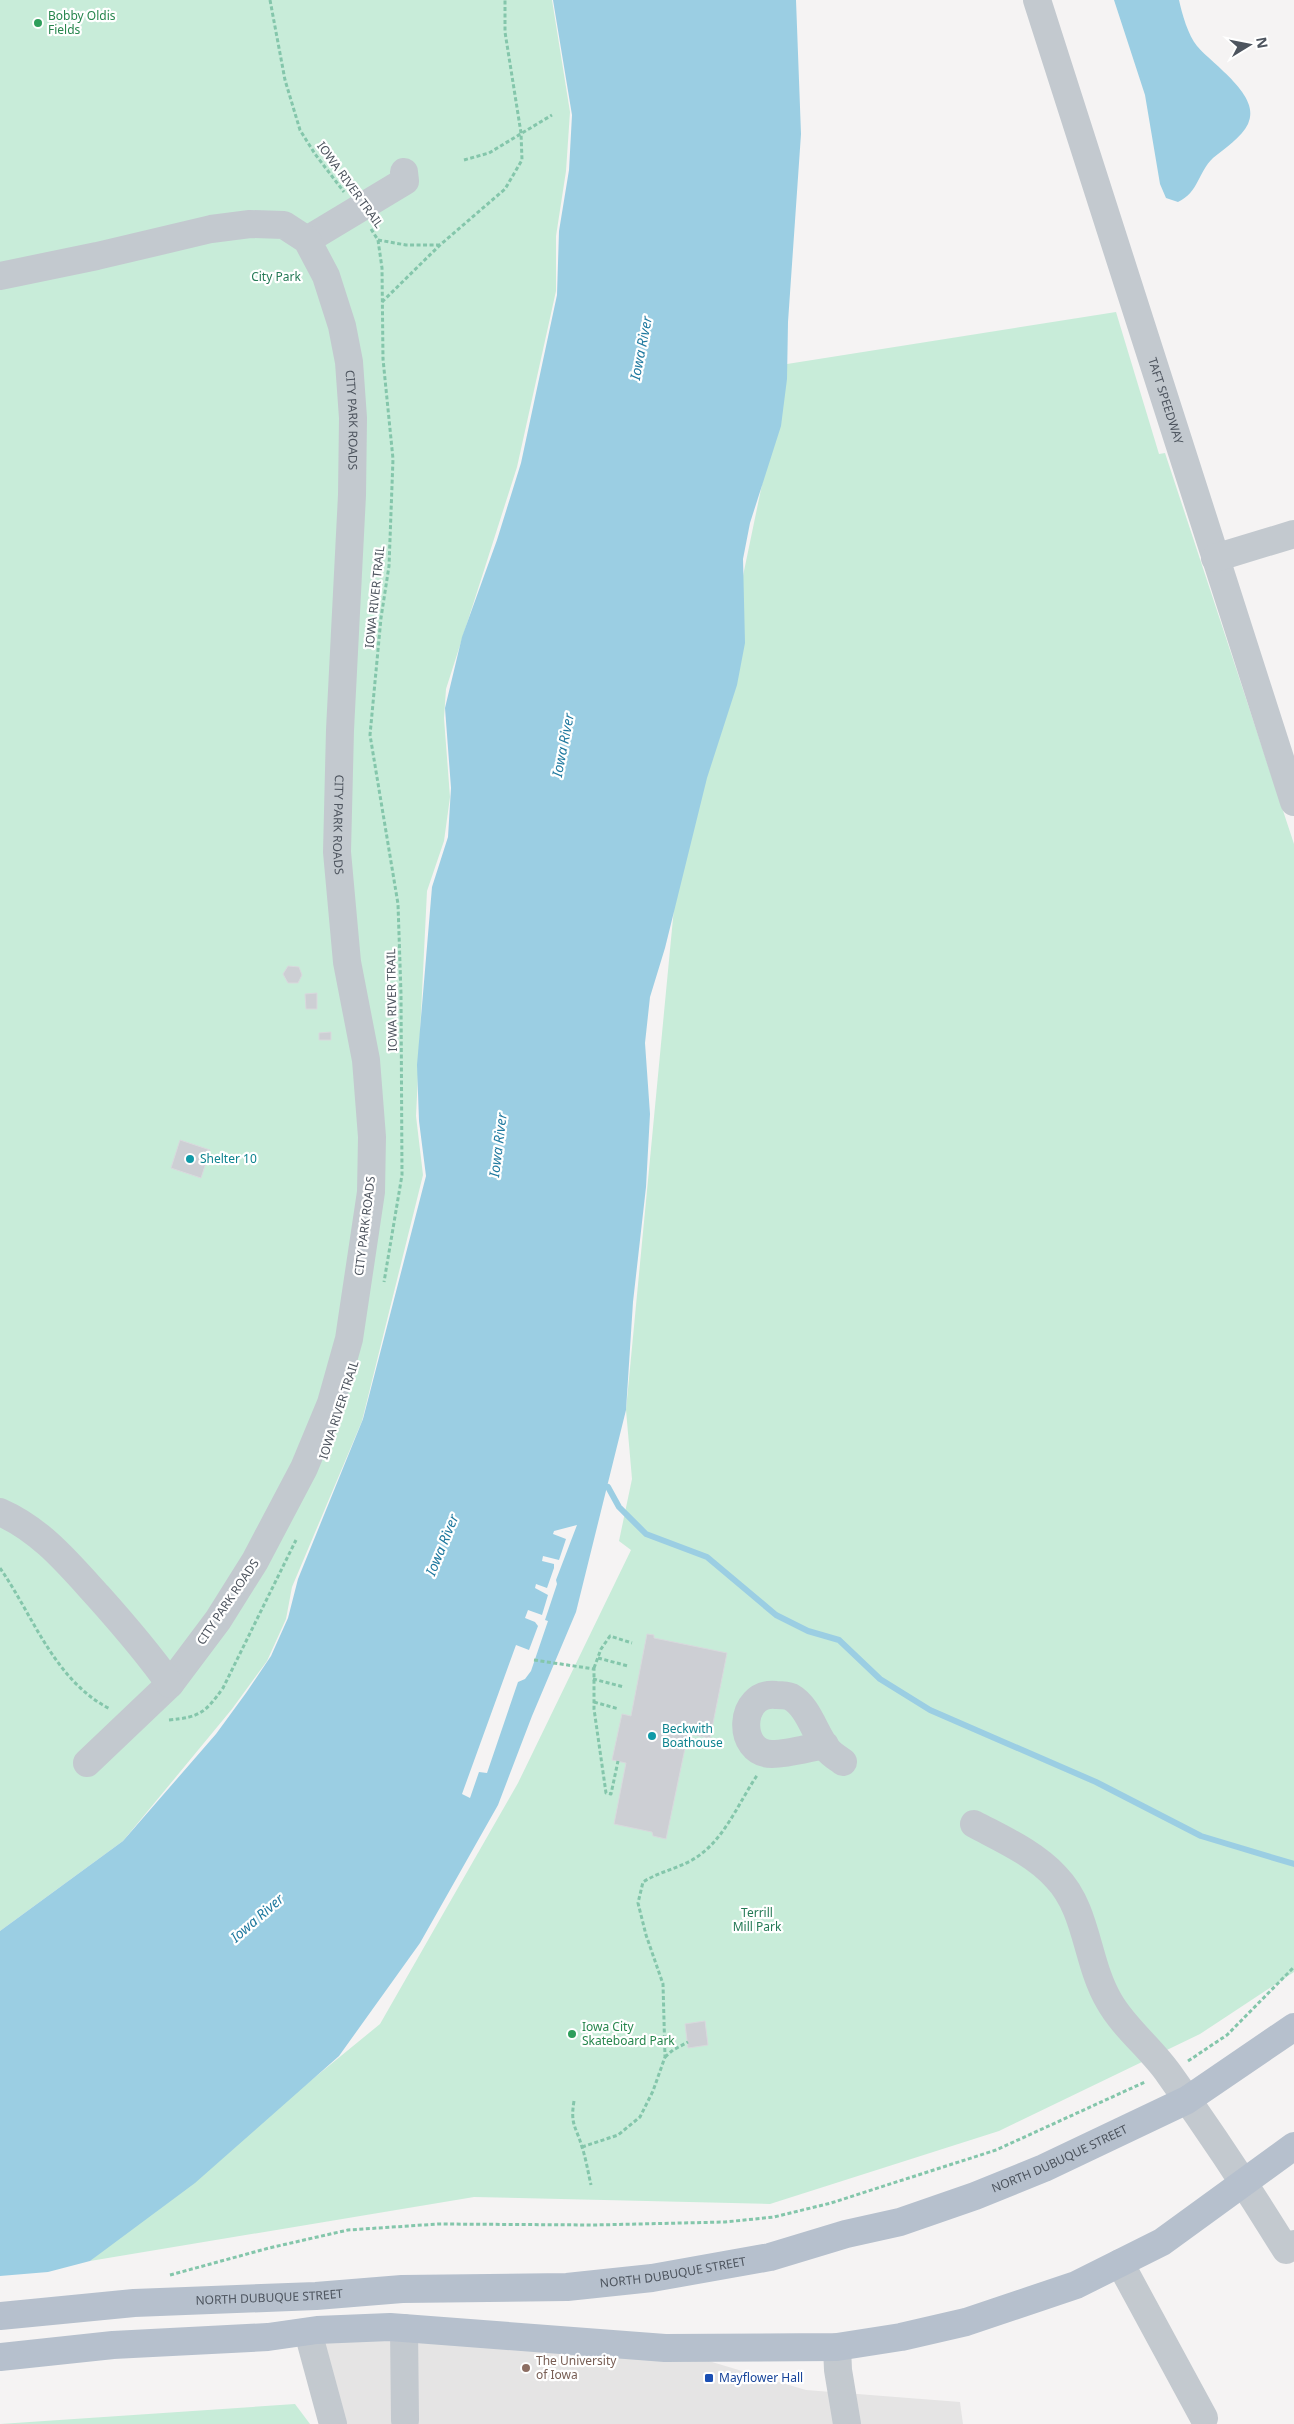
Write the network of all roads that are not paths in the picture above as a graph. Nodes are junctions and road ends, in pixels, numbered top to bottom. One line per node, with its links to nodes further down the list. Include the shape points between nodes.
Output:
1 (1037, 0): 6 (street, TAFT SPEEDWAY)
2 (404, 172): 3 (street, via 405,181)
3 (307, 240): 4 (street, CITY PARK ROADS, via 284,225 250,224 211,229); 10 (street, CITY PARK ROADS, via 326,276 342,326 349,362 353,418 337,852 347,962 366,1060 372,1137 371,1192 348,1338 331,1403 304,1468 260,1553 218,1620)
4 (0, 276)
5 (1294, 534): 6 (street)
6 (1216, 558): 7 (street, TAFT SPEEDWAY)
7 (1286, 752): 8 (street, TAFT SPEEDWAY)
8 (1294, 802)
9 (0, 1512): 10 (street, via 33,1531 56,1550 145,1649)
10 (170, 1684): 11 (street, CITY PARK ROADS)
11 (87, 1763)
12 (974, 1824): 14 (street, via 1042,1863 1070,1894 1098,1980 1109,2002 1168,2072)
13 (1294, 2027): 14 (main road, NORTH DUBUQUE STREET)
14 (1187, 2100): 16 (street); 19 (main road, NORTH DUBUQUE STREET, via 1044,2168 975,2196 900,2222 770,2257 652,2278 567,2287 402,2289 316,2296 134,2302)
15 (1294, 2146): 16 (main road)
16 (1245, 2183): 17 (street, via 1286,2250); 18 (main road, via 1162,2242)
17 (1294, 2244)
18 (1120, 2263): 22 (main road, via 1076,2285 966,2322); 24 (street)
19 (0, 2316)
20 (404, 2328): 21 (main road); 22 (main road, via 665,2348); 25 (street)
21 (308, 2332): 23 (main road, via 113,2345); 26 (street)
22 (836, 2347): 27 (street)
23 (0, 2357)
24 (1204, 2418)
25 (405, 2420)
26 (333, 2424)
27 (847, 2424)

